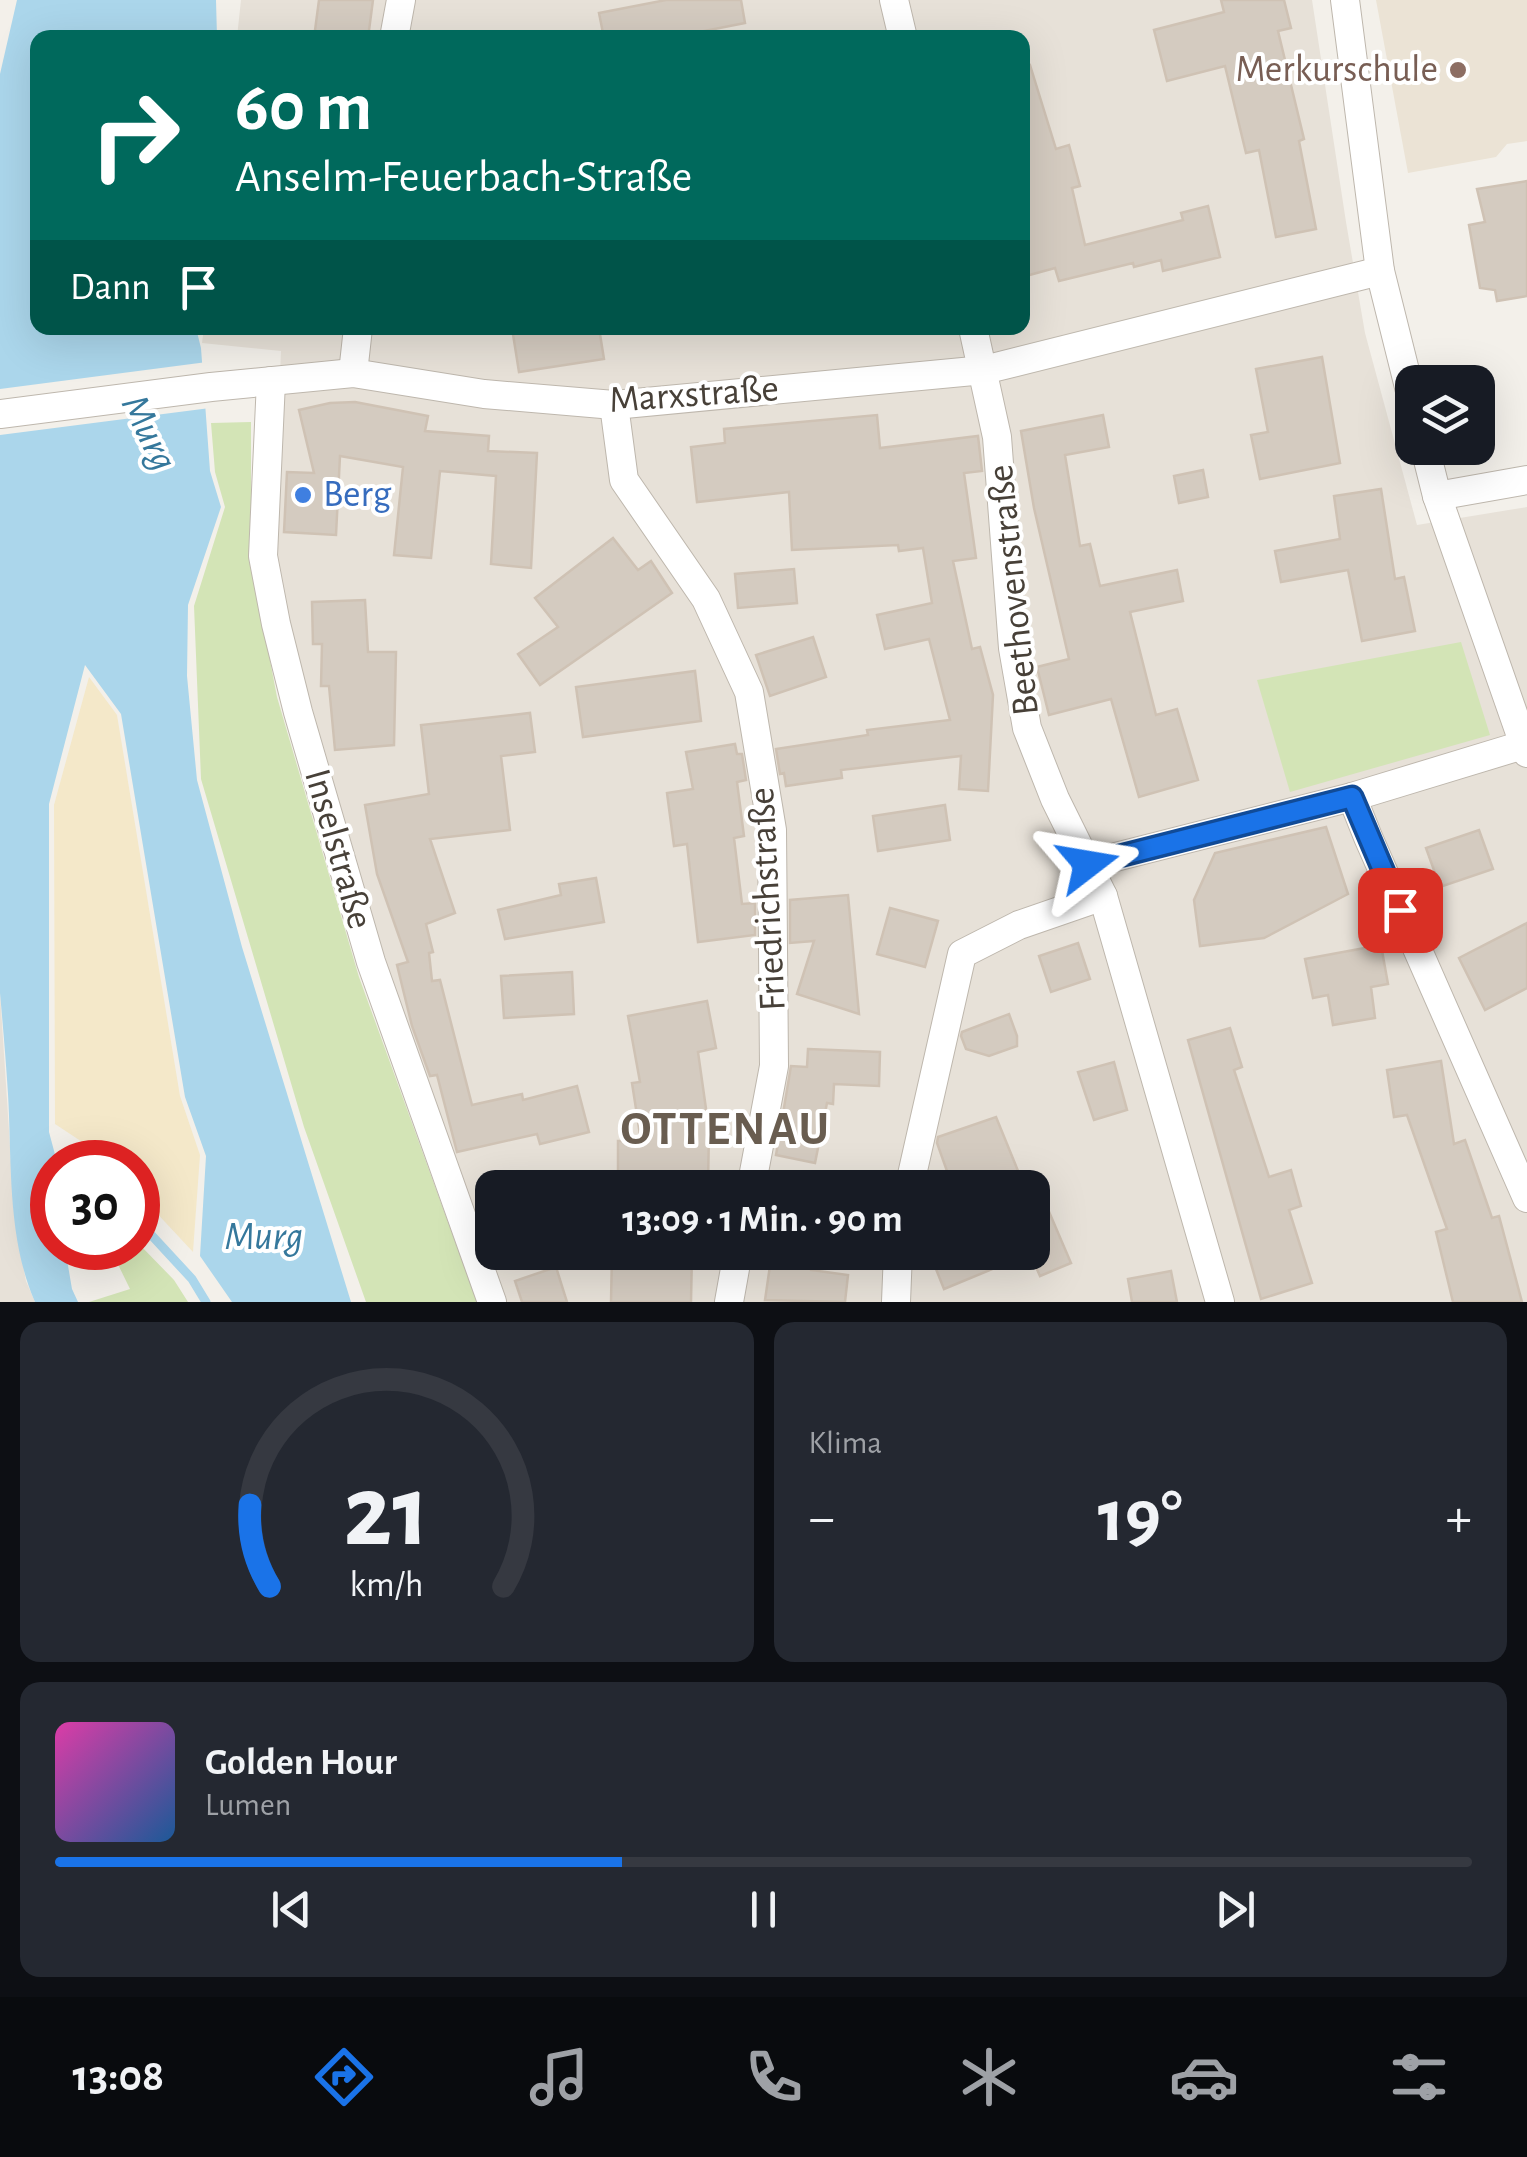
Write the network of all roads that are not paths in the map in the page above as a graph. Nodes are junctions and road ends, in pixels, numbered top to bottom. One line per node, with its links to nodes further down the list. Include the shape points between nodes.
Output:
1 (401, 0): 4 (street)
2 (894, 0): 5 (street)
3 (1344, 0): 6 (street)
4 (395, 30)
5 (901, 30)
6 (1380, 271): 9 (street); 10 (street, Marxstraße)
7 (357, 335): 11 (street)
8 (975, 335): 10 (street, Beethovenstraße)
9 (1404, 365)
10 (984, 370): 13 (street, Marxstraße); 20 (street, Beethovenstraße, via 998,437 1013,648 1028,728)
11 (354, 373): 12 (street, Marxstraße); 13 (street, Marxstraße)
12 (271, 381): 14 (street, Marxstraße); 27 (street, Inselstraße, via 263,556 276,624 372,962)
13 (614, 405): 22 (street, Friedrichstraße, via 624,480 706,600 749,692 772,830 774,1066)
14 (0, 414)
15 (1429, 465): 17 (street)
16 (1527, 480): 17 (street)
17 (1437, 496): 18 (street)
18 (1525, 749): 19 (street)
19 (1352, 797): 20 (street); 24 (street)
20 (1088, 864): 21 (street, Beethovenstraße)
21 (1103, 896): 23 (street, via 1019,924 962,954); 30 (street, Beethovenstraße)
22 (754, 1170)
23 (913, 1170)
24 (1527, 1198)
25 (735, 1270): 28 (street)
26 (897, 1270): 29 (street)
27 (492, 1302)
28 (729, 1302)
29 (896, 1302)
30 (1220, 1302)

